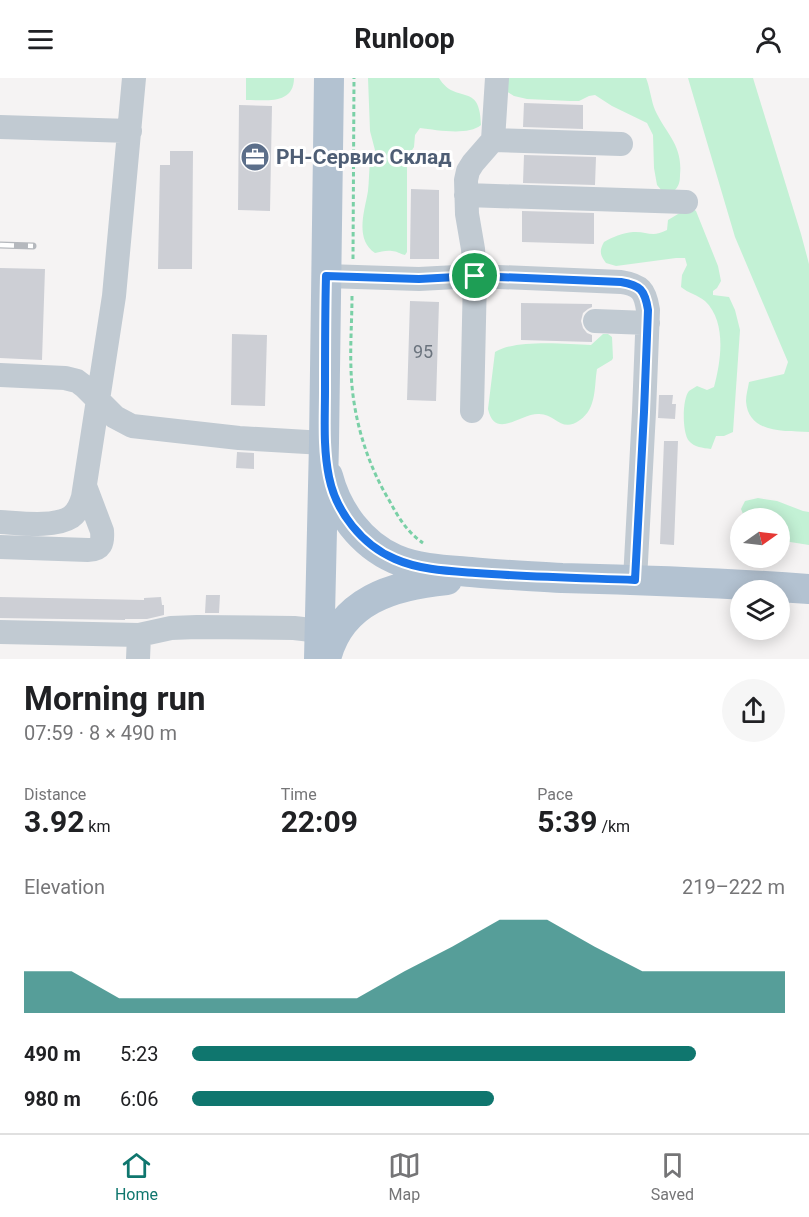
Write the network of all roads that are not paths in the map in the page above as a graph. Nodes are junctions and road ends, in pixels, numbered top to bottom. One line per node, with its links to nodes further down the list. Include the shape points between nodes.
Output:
1 (134, 78): 5 (lane)
2 (329, 78): 10 (main road)
3 (497, 78): 6 (lane)
4 (0, 127): 5 (lane)
5 (130, 132): 15 (lane)
6 (493, 140): 7 (lane); 8 (lane, via 468,171)
7 (621, 144)
8 (466, 195): 9 (lane); 11 (lane)
9 (686, 202)
10 (326, 276): 11 (lane); 17 (main road)
11 (475, 276): 13 (lane, via 632,284 646,300); 16 (lane)
12 (595, 321): 13 (lane)
13 (648, 322): 24 (lane)
14 (0, 375): 15 (lane, via 77,381)
15 (99, 400): 17 (lane, via 115,417 132,426); 18 (lane)
16 (472, 411)
17 (324, 443): 23 (main road, via 333,493 355,530 376,548 415,566); 28 (main road)
18 (85, 486): 20 (lane, via 71,517); 21 (lane)
19 (0, 522): 20 (lane)
20 (45, 523): 21 (lane)
21 (99, 524): 22 (lane, via 101,545 93,550)
22 (0, 547)
23 (519, 576): 24 (main road); 28 (main road, via 430,582 386,592 347,616 329,645)
24 (635, 580): 25 (main road)
25 (809, 589)
26 (0, 632): 27 (lane)
27 (139, 635): 28 (lane, via 180,628 294,628); 29 (lane)
28 (321, 650)
29 (138, 659)

